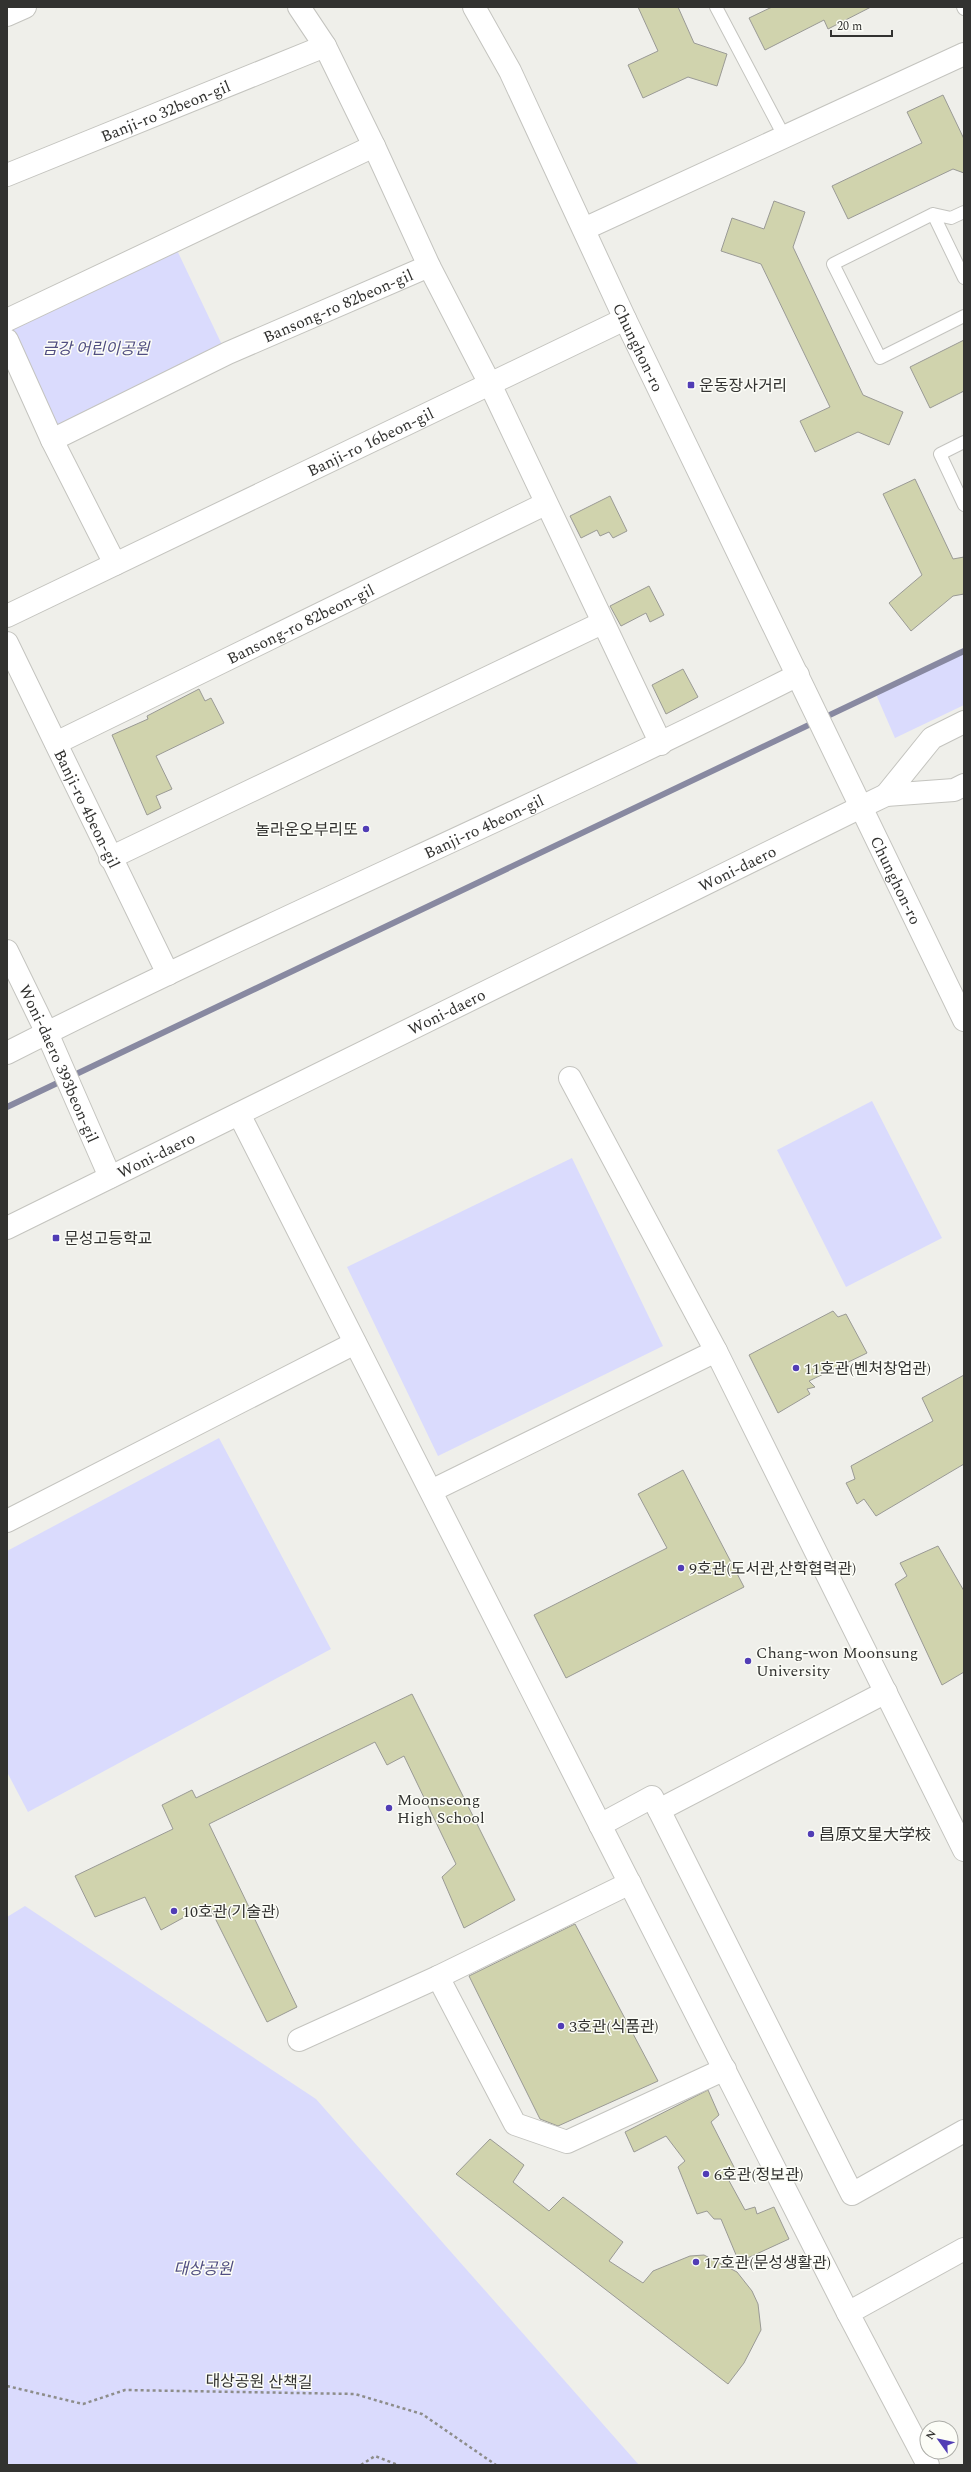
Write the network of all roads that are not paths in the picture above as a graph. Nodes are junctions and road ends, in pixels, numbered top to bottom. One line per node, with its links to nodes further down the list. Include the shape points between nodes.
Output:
1 (25, 7): 5 (street)
2 (299, 7): 6 (street, Bansong-ro 82beon-gil)
3 (474, 7): 13 (street, Chunghon-ro, via 510,71)
4 (716, 7): 8 (lane)
5 (7, 14)
6 (325, 46): 9 (street, Bansong-ro 82beon-gil); 10 (street, Banji-ro 32beon-gil)
7 (964, 54): 8 (street)
8 (784, 136): 13 (street)
9 (374, 146): 14 (street, Bansong-ro 82beon-gil); 18 (street)
10 (7, 175)
11 (964, 212): 12 (lane, via 951,218)
12 (933, 214): 15 (lane); 16 (lane, via 833,264 880,358)
13 (584, 229): 17 (street, Chunghon-ro)
14 (429, 266): 20 (street, Bansong-ro 82beon-gil); 21 (street, Bansong-ro 82beon-gil, via 228,353)
15 (964, 278)
16 (964, 316)
17 (625, 319): 20 (street, Banji-ro 16beon-gil); 29 (street, Chunghon-ro)
18 (7, 320)
19 (7, 340): 21 (street)
20 (490, 384): 23 (street, Bansong-ro 82beon-gil); 25 (street, Banji-ro 16beon-gil)
21 (52, 440): 25 (street)
22 (964, 442): 24 (lane, via 940,454)
23 (545, 504): 27 (street, Bansong-ro 82beon-gil); 31 (street, Bansong-ro 82beon-gil)
24 (964, 505)
25 (115, 564): 26 (street, Banji-ro 16beon-gil)
26 (7, 616)
27 (602, 623): 32 (street, Bansong-ro 82beon-gil); 36 (street)
28 (7, 643): 31 (street, Banji-ro 4beon-gil)
29 (801, 681): 32 (street, Banji-ro 4beon-gil); 35 (street, Chunghon-ro)
30 (964, 722): 34 (street, Woni-daero, via 932,738)
31 (56, 743): 36 (street, Banji-ro 4beon-gil)
32 (661, 744): 38 (street, Banji-ro 4beon-gil)
33 (964, 785): 34 (street, Woni-daero, via 954,790)
34 (886, 795): 35 (street, Woni-daero)
35 (861, 807): 39 (street, Chunghon-ro); 43 (street, Woni-daero)
36 (110, 858): 38 (street, Banji-ro 4beon-gil)
37 (7, 951): 40 (street, Woni-daero 393beon-gil)
38 (168, 974): 40 (street, Banji-ro 4beon-gil)
39 (964, 1020)
40 (47, 1033): 41 (street, Banji-ro 4beon-gil); 44 (street, Woni-daero 393beon-gil)
41 (7, 1053)
42 (570, 1078): 47 (street)
43 (239, 1114): 44 (street, Woni-daero); 46 (street)
44 (110, 1177): 45 (street, Woni-daero)
45 (7, 1228)
46 (356, 1343): 48 (street); 49 (street)
47 (716, 1350): 48 (street); 50 (street)
48 (431, 1491): 52 (street)
49 (7, 1521)
50 (886, 1692): 51 (street); 53 (street)
51 (659, 1810): 52 (street, via 652,1797); 58 (street, via 852,2194)
52 (600, 1825): 54 (street)
53 (964, 1850)
54 (630, 1883): 55 (street); 57 (street)
55 (438, 1978): 56 (street); 57 (street, via 514,2124 566,2142)
56 (299, 2040)
57 (725, 2070): 60 (street)
58 (964, 2131)
59 (964, 2249): 60 (street)
60 (848, 2313): 61 (street)
61 (928, 2465)

